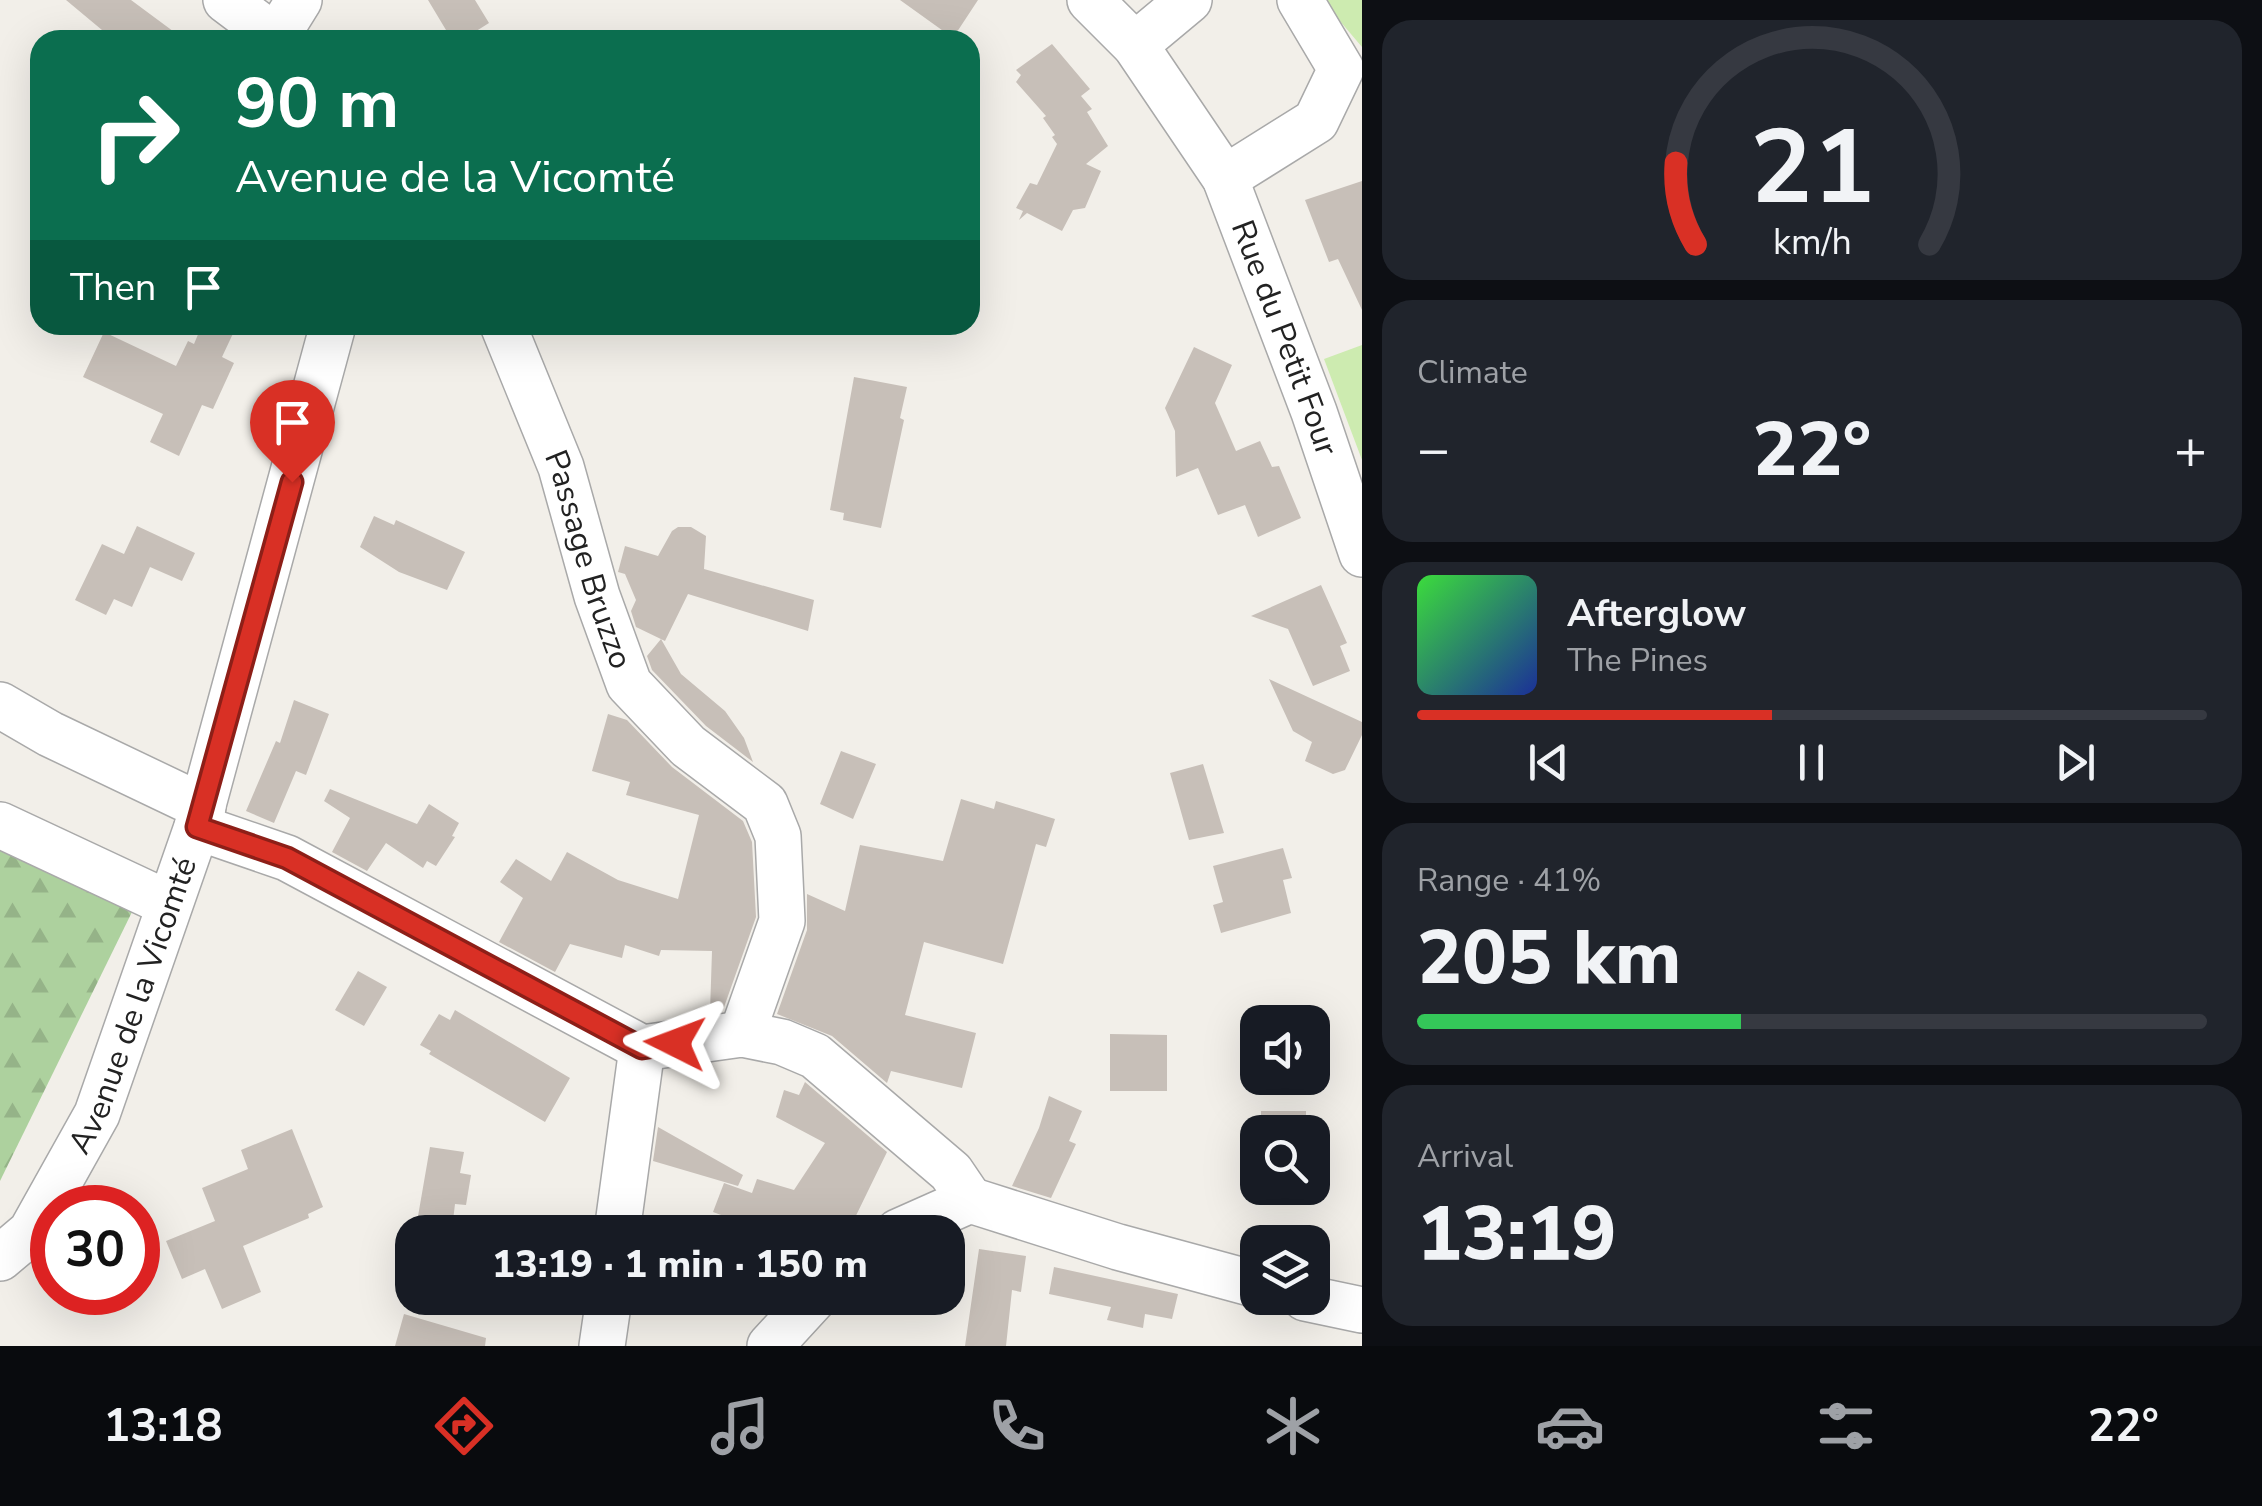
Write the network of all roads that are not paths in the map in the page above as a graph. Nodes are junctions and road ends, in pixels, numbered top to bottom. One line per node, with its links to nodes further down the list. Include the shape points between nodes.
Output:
1 (226, 0): 5 (street)
2 (1090, 0): 6 (street, Rue du Petit Four)
3 (1189, 0): 6 (street)
4 (1300, 0): 7 (street, Rue du Petit Four, via 1340,69 1316,121)
5 (285, 26)
6 (1135, 45): 7 (street, Rue du Petit Four)
7 (1225, 178): 10 (street, Rue du Petit Four)
8 (331, 335): 12 (street, Avenue de la Vicomté)
9 (507, 335): 15 (street, Passage Bruzzo, via 560,468 629,684 688,746 765,804 778,836 782,922)
10 (1362, 554)
11 (0, 704): 12 (street)
12 (200, 817): 14 (street, Avenue de la Vicomté); 16 (street)
13 (0, 825): 14 (street)
14 (169, 904): 20 (street, Avenue de la Vicomté, via 97,1114 31,1232)
15 (742, 1034): 16 (street); 17 (street, via 815,1056 951,1172)
16 (642, 1048): 18 (street)
17 (970, 1200): 19 (street); 21 (street)
18 (619, 1215)
19 (936, 1215)
20 (0, 1258)
21 (1240, 1280)
22 (1330, 1303): 23 (street)
23 (1362, 1310)
24 (607, 1315): 26 (street)
25 (798, 1315): 27 (street)
26 (602, 1346)
27 (770, 1346)

